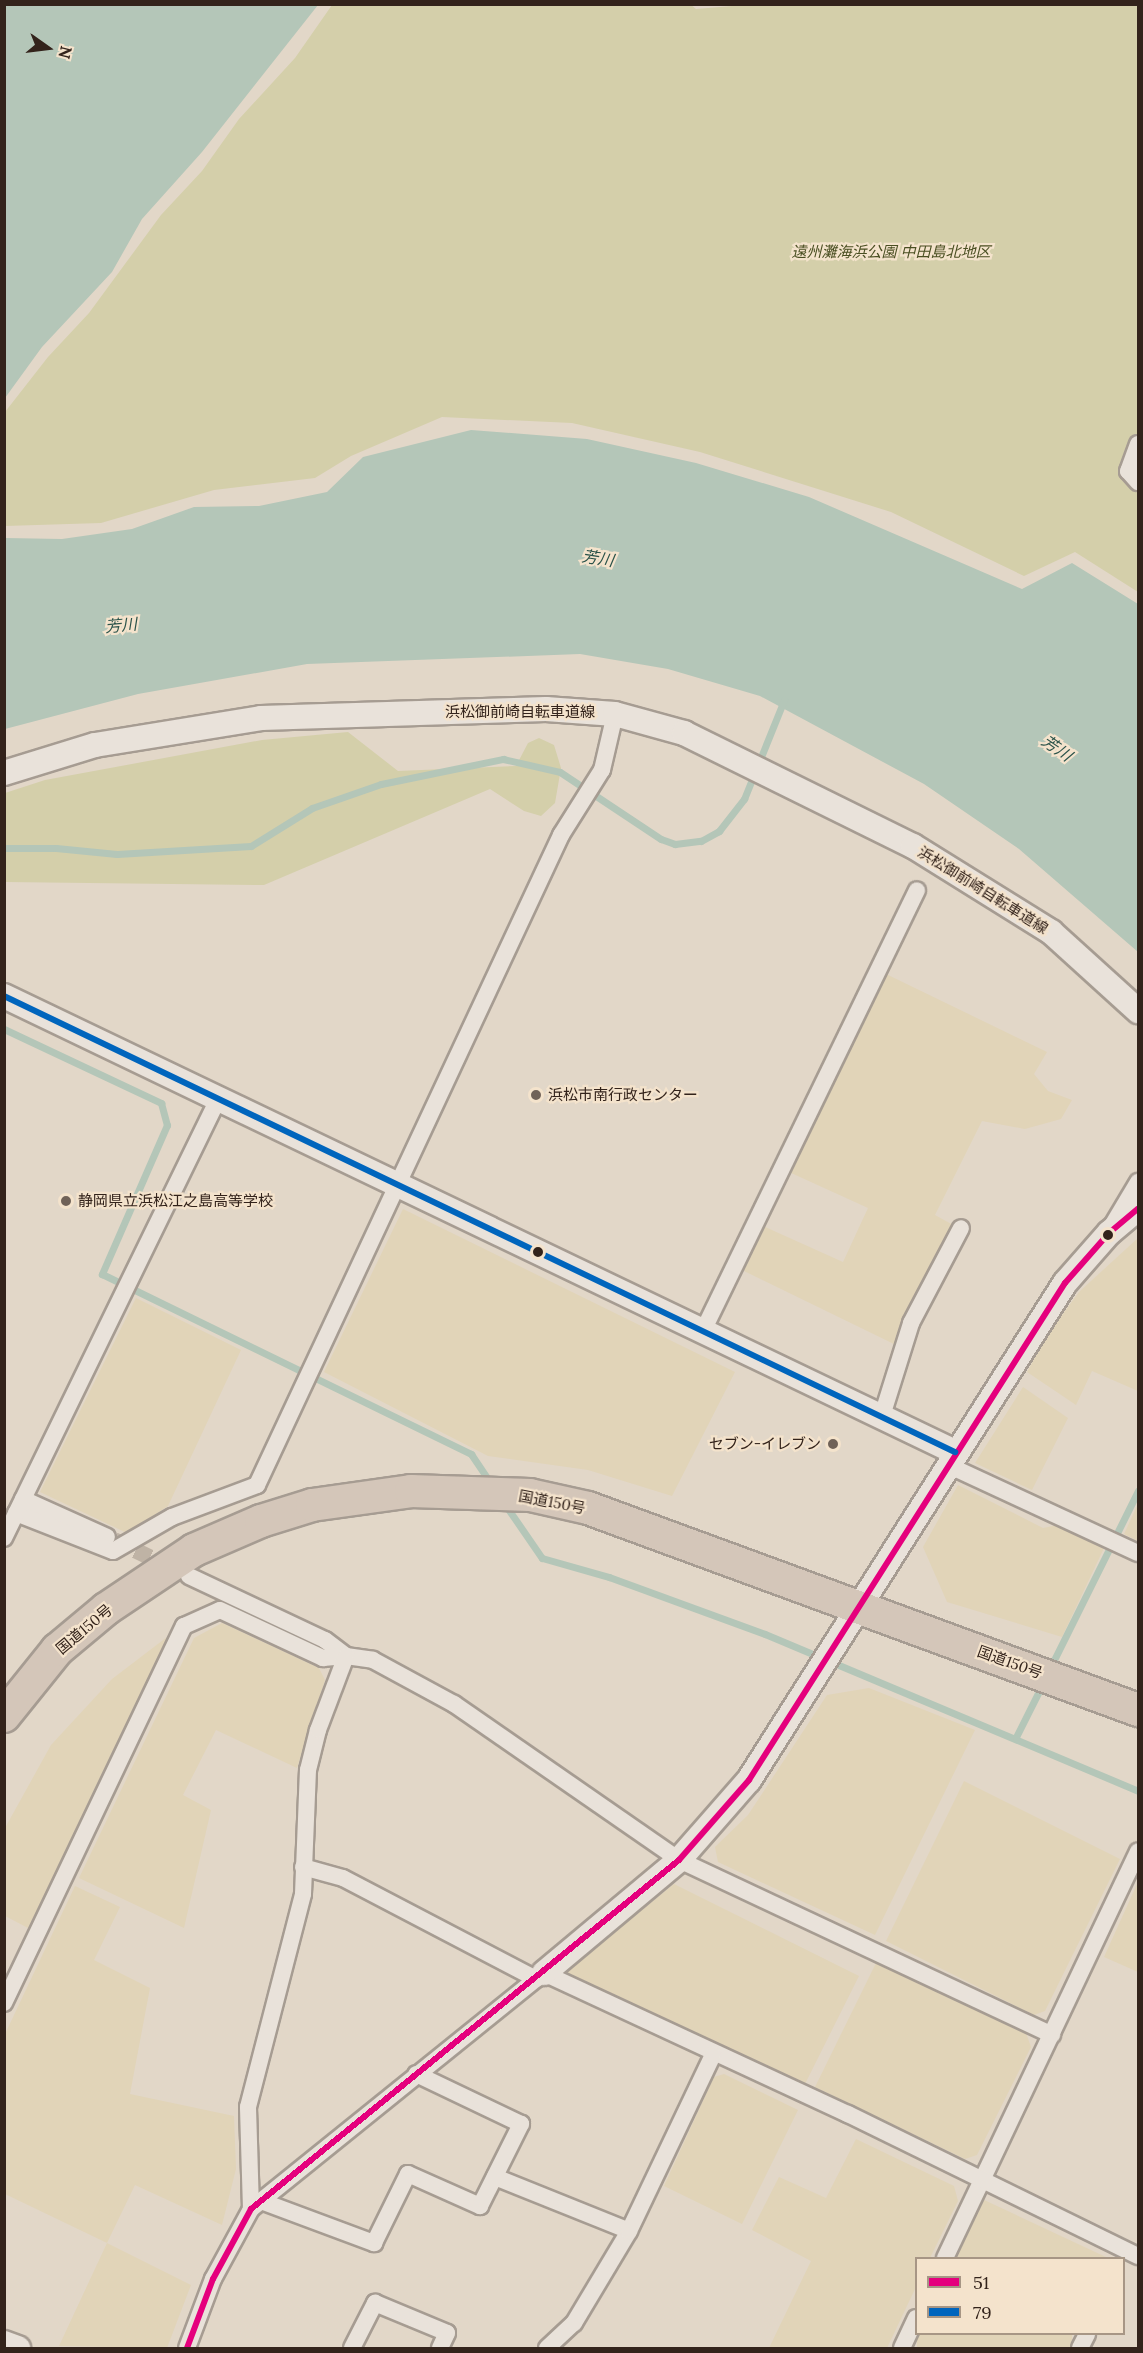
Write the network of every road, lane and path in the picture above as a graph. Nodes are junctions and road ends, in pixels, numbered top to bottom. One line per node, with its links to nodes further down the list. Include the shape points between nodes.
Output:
1 (1138, 444): 2 (street, via 1128,471)
2 (1138, 482)
3 (615, 714): 4 (street, 浜松御前崎自転車道線, via 546,709 261,718 95,745); 7 (street, 浜松御前崎自転車道線, via 684,733 913,846 1051,932); 10 (street, via 602,771 561,835)
4 (4, 773)
5 (917, 890): 14 (street)
6 (4, 996): 8 (street)
7 (1138, 1011)
8 (217, 1101): 10 (street); 17 (street)
9 (1138, 1182): 13 (street)
10 (397, 1185): 14 (street); 17 (street, via 257,1485 172,1517 113,1551)
11 (1138, 1209): 13 (street)
12 (961, 1228): 15 (street, via 911,1323)
13 (1109, 1233): 16 (street, via 1065,1283)
14 (702, 1332): 15 (street)
15 (881, 1419): 16 (street)
16 (952, 1459): 20 (street); 22 (street)
17 (20, 1506): 18 (street); 19 (street)
18 (108, 1537)
19 (4, 1538)
20 (1138, 1554)
21 (189, 1576): 23 (street, via 326,1640)
22 (861, 1609): 24 (highway, 国道150号); 25 (highway, 国道150号, via 588,1508 530,1495 411,1491 312,1506 261,1521 194,1550 106,1609 57,1650); 27 (street, via 749,1780)
23 (346, 1656): 27 (street, via 373,1660 454,1704); 28 (street, via 308,1770); 30 (street, via 323,1658 219,1610 184,1626)
24 (1138, 1710)
25 (4, 1716)
26 (1138, 1852): 31 (street)
27 (679, 1860): 29 (street); 31 (street)
28 (303, 1867): 29 (street, via 363,1888); 36 (street, via 303,1894 248,2107)
29 (540, 1976): 32 (street); 33 (street)
30 (4, 2003)
31 (1052, 2035): 35 (street)
32 (713, 2055): 35 (street, via 848,2114); 37 (street)
33 (416, 2074): 34 (street, via 521,2124); 36 (street)
34 (495, 2177): 36 (street, via 480,2206 408,2174 374,2243); 37 (street)
35 (982, 2183): 38 (street); 39 (street)
36 (256, 2205): 44 (street, via 213,2279)
37 (629, 2231): 47 (street, via 574,2323)
38 (1129, 2255)
39 (946, 2257)
40 (915, 2320): 48 (street)
41 (1087, 2335): 49 (street)
42 (4, 2343): 43 (street)
43 (18, 2349)
44 (187, 2349)
45 (352, 2349): 46 (street, via 375,2303 447,2333)
46 (440, 2349)
47 (547, 2349)
48 (902, 2349)
49 (1080, 2349)

